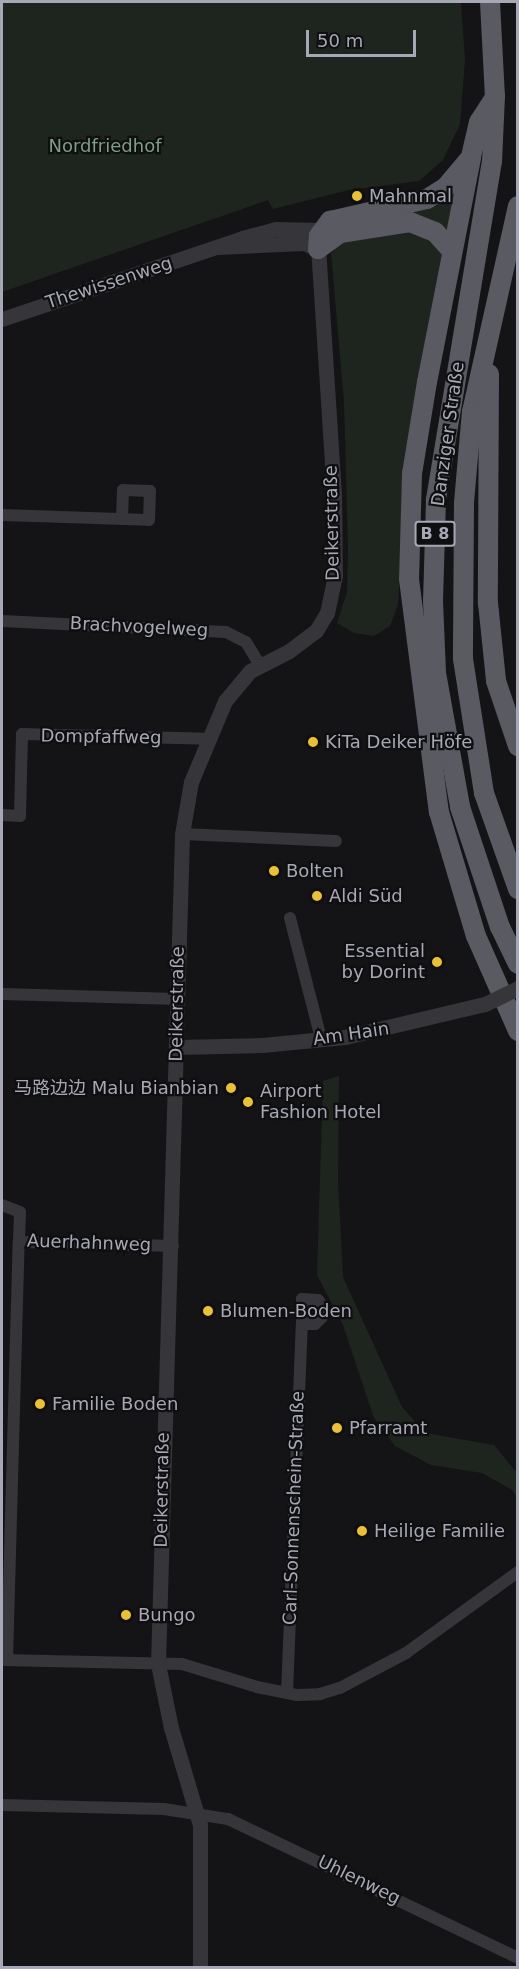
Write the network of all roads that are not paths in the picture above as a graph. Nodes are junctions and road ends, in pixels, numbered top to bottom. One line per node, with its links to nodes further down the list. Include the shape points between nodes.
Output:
1 (490, 2): 2 (highway, Danziger Straße / B 8)
2 (495, 96): 3 (highway, via 479,122); 20 (highway, Danziger Straße / B 8, via 492,161 436,500 432,601 436,674 460,807 500,927)
3 (471, 158): 5 (highway, via 446,187 428,199 341,216); 6 (highway)
4 (518, 206): 8 (highway, Danziger Straße / B 8)
5 (320, 240): 6 (highway, via 340,232 410,222 435,232); 7 (street, Thewissenweg, via 276,229); 12 (street, Deikerstraße, via 334,494 334,582 319,627 289,651)
6 (451, 250): 24 (highway, via 412,474 409,579 439,812 476,936)
7 (2, 319)
8 (489, 345): 14 (highway, via 488,603 496,681); 18 (highway, Danziger Straße / B 8, via 472,411 465,491 463,658 484,793)
9 (2, 515): 10 (street)
10 (122, 519)
11 (2, 621): 12 (street, Brachvogelweg, via 226,632 246,642)
12 (260, 665): 13 (street, Deikerstraße, via 233,689)
13 (207, 739): 15 (street, Dompfaffweg, via 22,735 20,816); 16 (street, Deikerstraße, via 191,782)
14 (518, 746)
15 (2, 815)
16 (182, 834): 17 (street); 23 (street, Deikerstraße)
17 (336, 841)
18 (518, 889)
19 (290, 918): 25 (street)
20 (518, 964)
21 (518, 988): 25 (street, Am Hain, bridge, via 485,1004 400,1027)
22 (2, 994): 23 (street)
23 (178, 999): 26 (street, Deikerstraße)
24 (518, 1031)
25 (321, 1039): 26 (street, Am Hain)
26 (177, 1047): 29 (street, Deikerstraße)
27 (2, 1205): 28 (street, Auerhahnweg, via 20,1212)
28 (19, 1242): 29 (street, Auerhahnweg); 31 (street)
29 (173, 1246): 34 (street, Deikerstraße, via 167,1302)
30 (302, 1324): 35 (street, Carl-Sonnenschein-Straße)
31 (7, 1477): 33 (street)
32 (518, 1572): 35 (street, via 388,1664 331,1691 308,1696)
33 (4, 1660): 34 (street)
34 (158, 1664): 35 (street, via 182,1664); 37 (street, Deikerstraße, via 171,1728)
35 (287, 1693)
36 (2, 1805): 37 (street, Uhlenweg)
37 (197, 1812): 38 (street, Uhlenweg, via 242,1824); 39 (street, Deikerstraße, via 201,1843)
38 (518, 1958)
39 (200, 1968)

